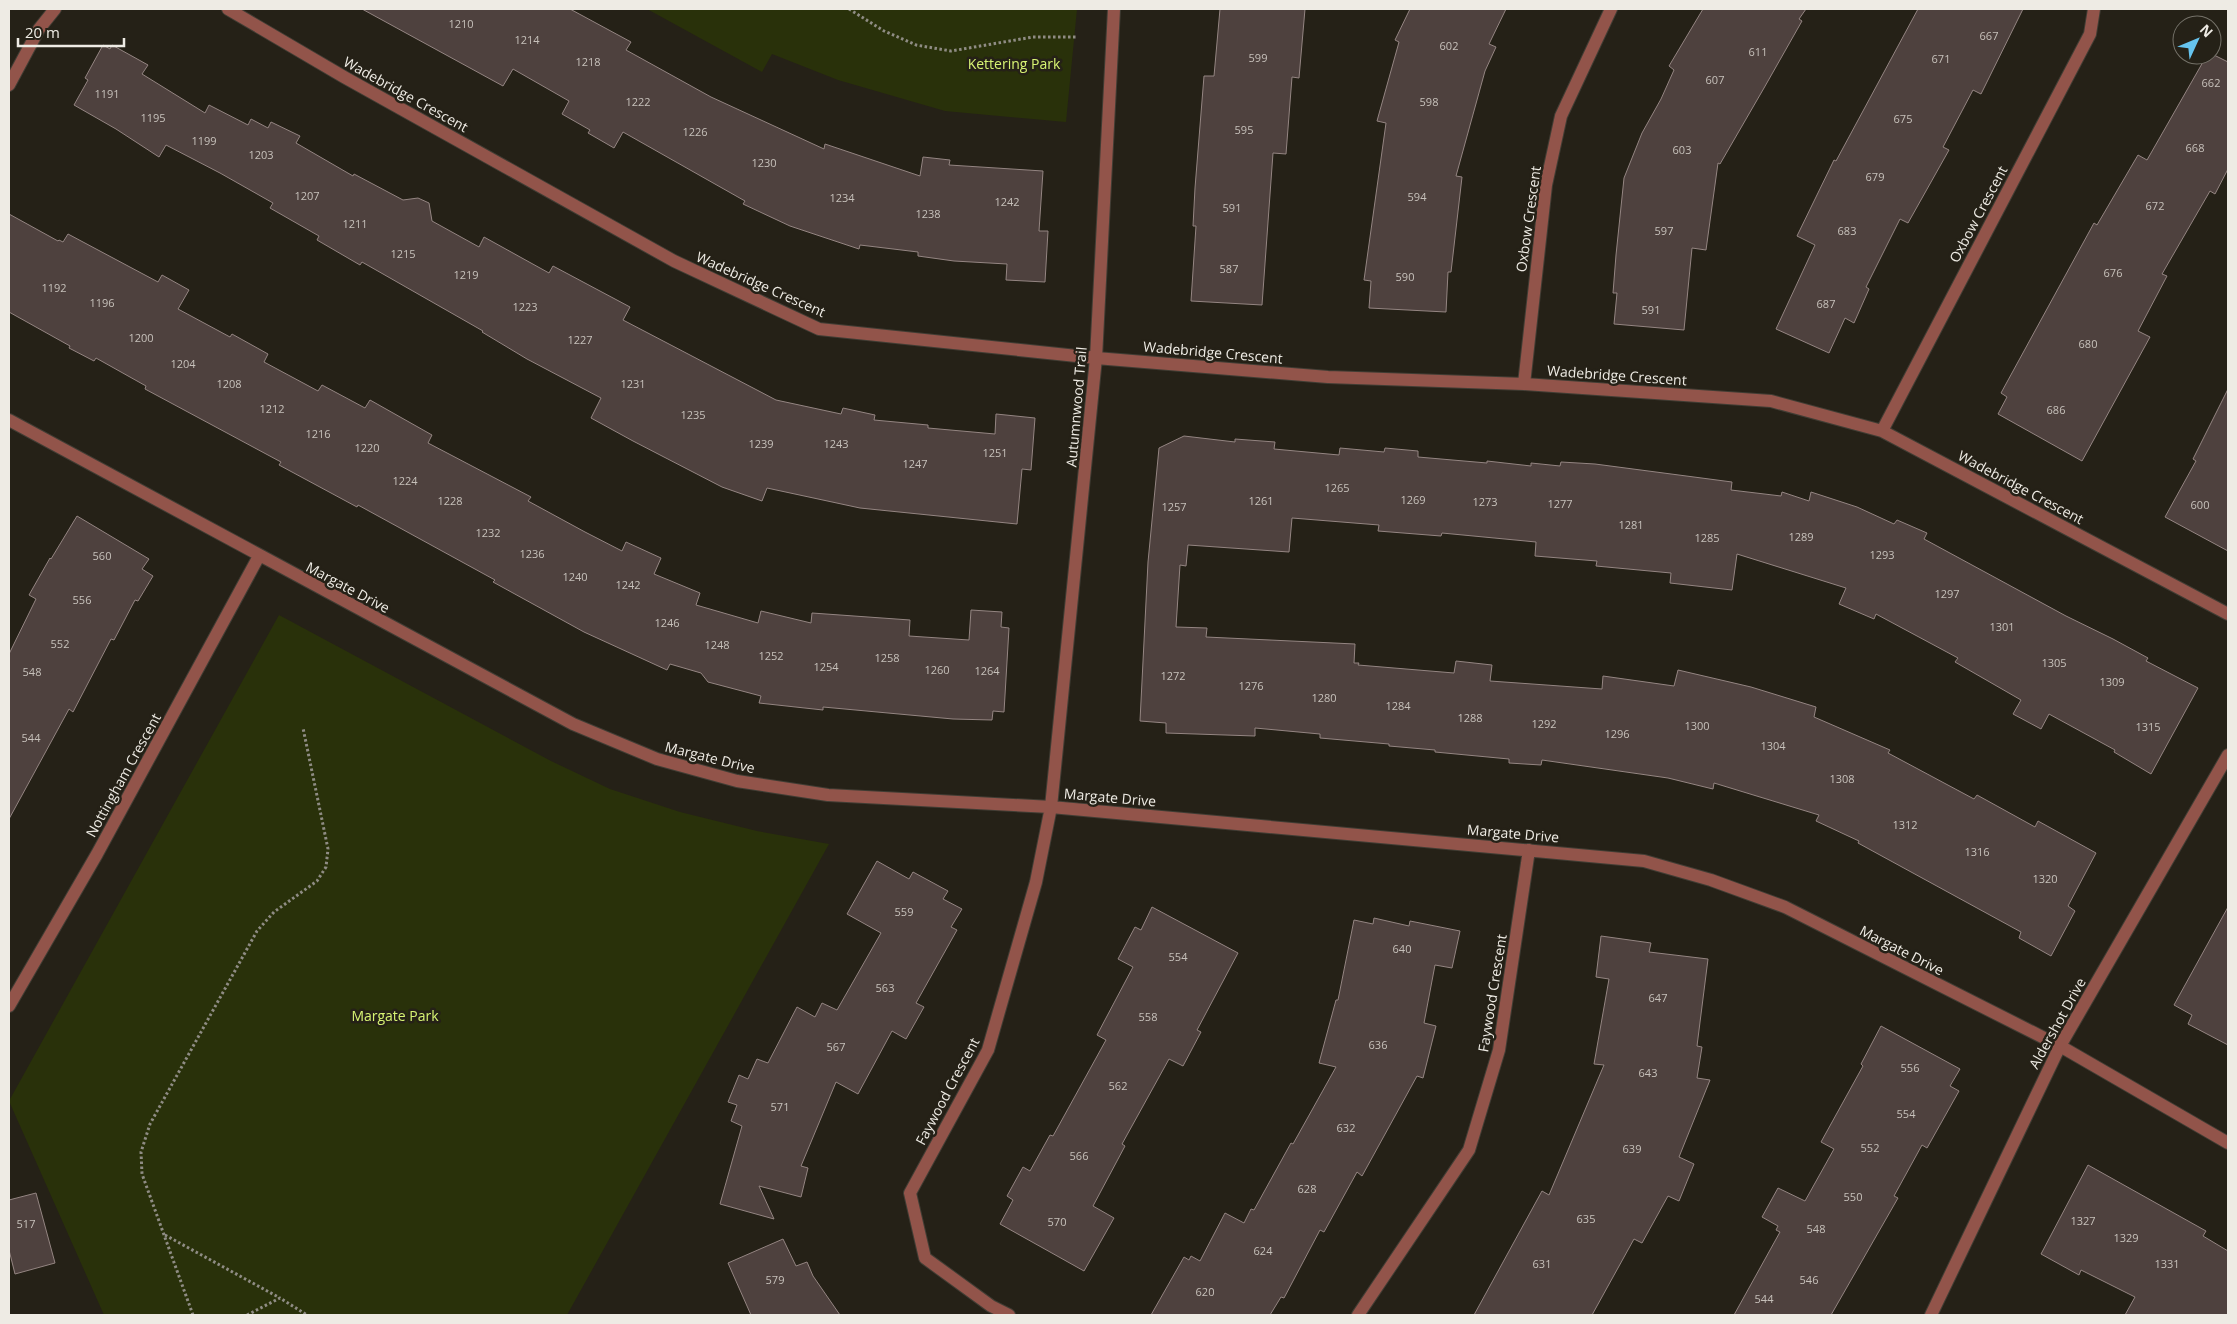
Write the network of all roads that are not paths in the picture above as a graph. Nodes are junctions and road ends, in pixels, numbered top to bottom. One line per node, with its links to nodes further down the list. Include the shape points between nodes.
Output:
1 (55, 9): 6 (street, via 39,29)
2 (228, 9): 7 (street, Wadebridge Crescent, via 674,261 819,329)
3 (1114, 9): 7 (street, Autumnwood Trail)
4 (1611, 9): 8 (street, Oxbow Crescent, via 1562,116 1546,185)
5 (2094, 9): 10 (street, Oxbow Crescent, via 2090,34)
6 (9, 85)
7 (1096, 358): 8 (street, Wadebridge Crescent, via 1328,377); 14 (street, Autumnwood Trail)
8 (1524, 384): 10 (street, Wadebridge Crescent, via 1771,401)
9 (9, 420): 11 (street, Margate Drive)
10 (1882, 431): 12 (street, Wadebridge Crescent)
11 (259, 556): 14 (street, Margate Drive, via 573,724 657,759 737,781 828,795); 16 (street, Nottingham Crescent, via 97,854)
12 (2228, 614)
13 (2228, 755): 17 (street, Aldershot Drive)
14 (1051, 806): 15 (street, Margate Drive); 19 (street, Faywood Crescent, via 1036,882 988,1050 910,1193 925,1258 991,1306)
15 (1529, 850): 17 (street, Margate Drive, via 1644,861 1720,883 1784,907); 20 (street, Faywood Crescent, via 1499,1050 1469,1150)
16 (9, 1006)
17 (2060, 1046): 18 (street, Margate Drive); 21 (street, Aldershot Drive)
18 (2228, 1142)
19 (1009, 1315)
20 (1358, 1315)
21 (1931, 1315)

